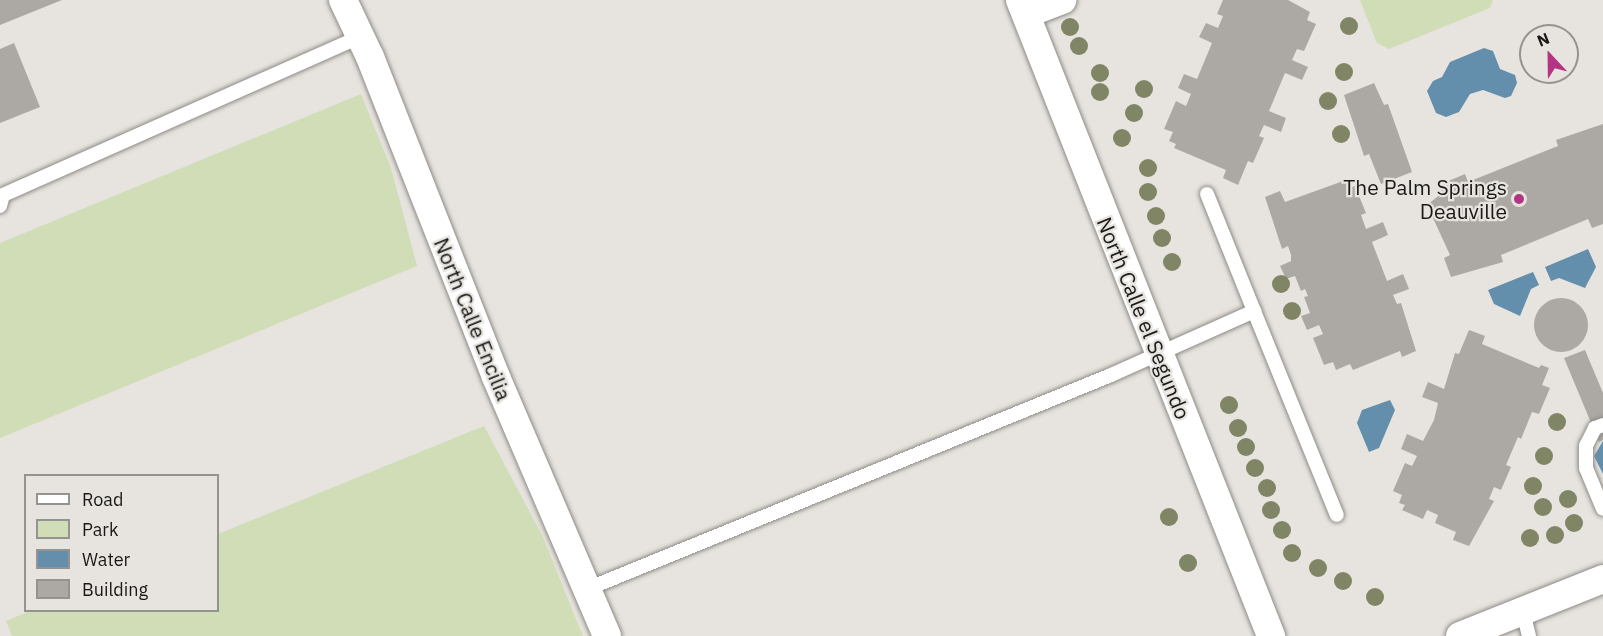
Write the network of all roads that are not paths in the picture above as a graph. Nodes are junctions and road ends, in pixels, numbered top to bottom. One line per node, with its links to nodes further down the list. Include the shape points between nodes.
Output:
1 (344, 0): 4 (street, North Calle Encilia)
2 (1062, 0): 3 (street)
3 (1023, 7): 8 (street, North Calle el Segundo)
4 (361, 36): 6 (lane, via 3,195); 13 (street, North Calle Encilia, via 496,377)
5 (1207, 194): 7 (lane)
6 (0, 206)
7 (1254, 311): 8 (lane); 11 (lane)
8 (1158, 355): 13 (lane); 16 (street, North Calle el Segundo)
9 (1603, 425): 10 (lane, via 1594,428 1586,446 1586,468)
10 (1603, 509)
11 (1337, 514)
12 (1603, 579): 14 (street)
13 (587, 589): 15 (street, North Calle Encilia)
14 (1526, 624): 17 (street)
15 (607, 636)
16 (1271, 636)
17 (1460, 636)

